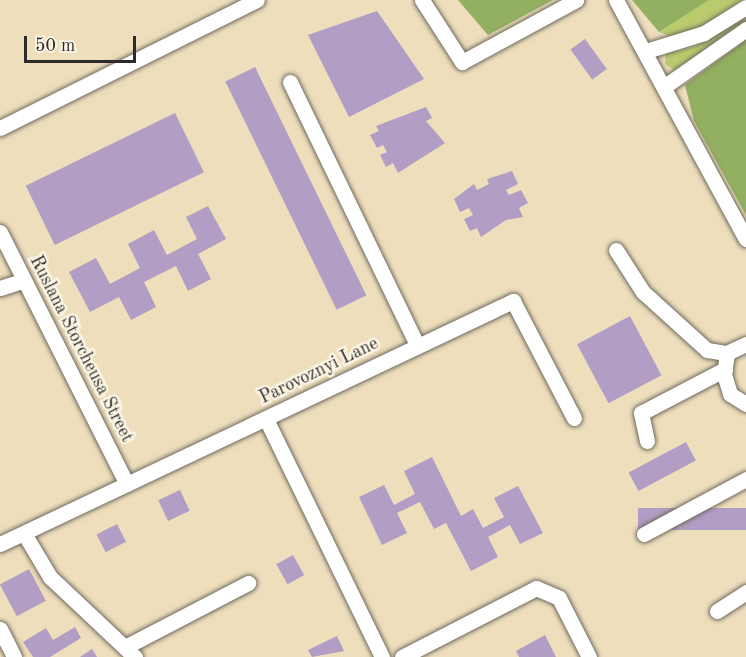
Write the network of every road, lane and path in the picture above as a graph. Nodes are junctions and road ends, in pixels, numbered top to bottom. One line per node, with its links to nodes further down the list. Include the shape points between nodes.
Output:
1 (257, 0): 10 (street)
2 (422, 0): 3 (street, via 462,62)
3 (576, 0)
4 (616, 0): 7 (street)
5 (746, 7): 7 (street, via 704,33)
6 (746, 29): 9 (street)
7 (646, 51): 9 (street)
8 (290, 82): 17 (street)
9 (665, 86): 12 (street)
10 (0, 128)
11 (0, 232): 14 (street, Ruslana Storcheusa Street)
12 (746, 239)
13 (616, 250): 18 (street, via 643,292 707,350)
14 (24, 280): 15 (street); 24 (street, Ruslana Storcheusa Street)
15 (0, 288)
16 (746, 344): 18 (street)
17 (417, 345): 20 (street, Parovoznyi Lane, via 513,302); 21 (street, Parovoznyi Lane)
18 (726, 361): 19 (street, via 730,394); 22 (street, via 641,413)
19 (746, 404)
20 (574, 418)
21 (266, 419): 24 (street, Parovoznyi Lane); 34 (street)
22 (647, 441)
23 (746, 479): 25 (street)
24 (128, 484): 26 (street, Parovoznyi Lane)
25 (644, 534)
26 (25, 535): 27 (street, Parovoznyi Lane); 32 (street, via 50,577)
27 (0, 544)
28 (248, 583): 32 (street)
29 (746, 592): 30 (street)
30 (717, 611)
31 (0, 629): 33 (street)
32 (130, 652)
33 (14, 657)
34 (382, 657)
35 (402, 657): 36 (street, via 536,588 559,598)
36 (589, 657)

